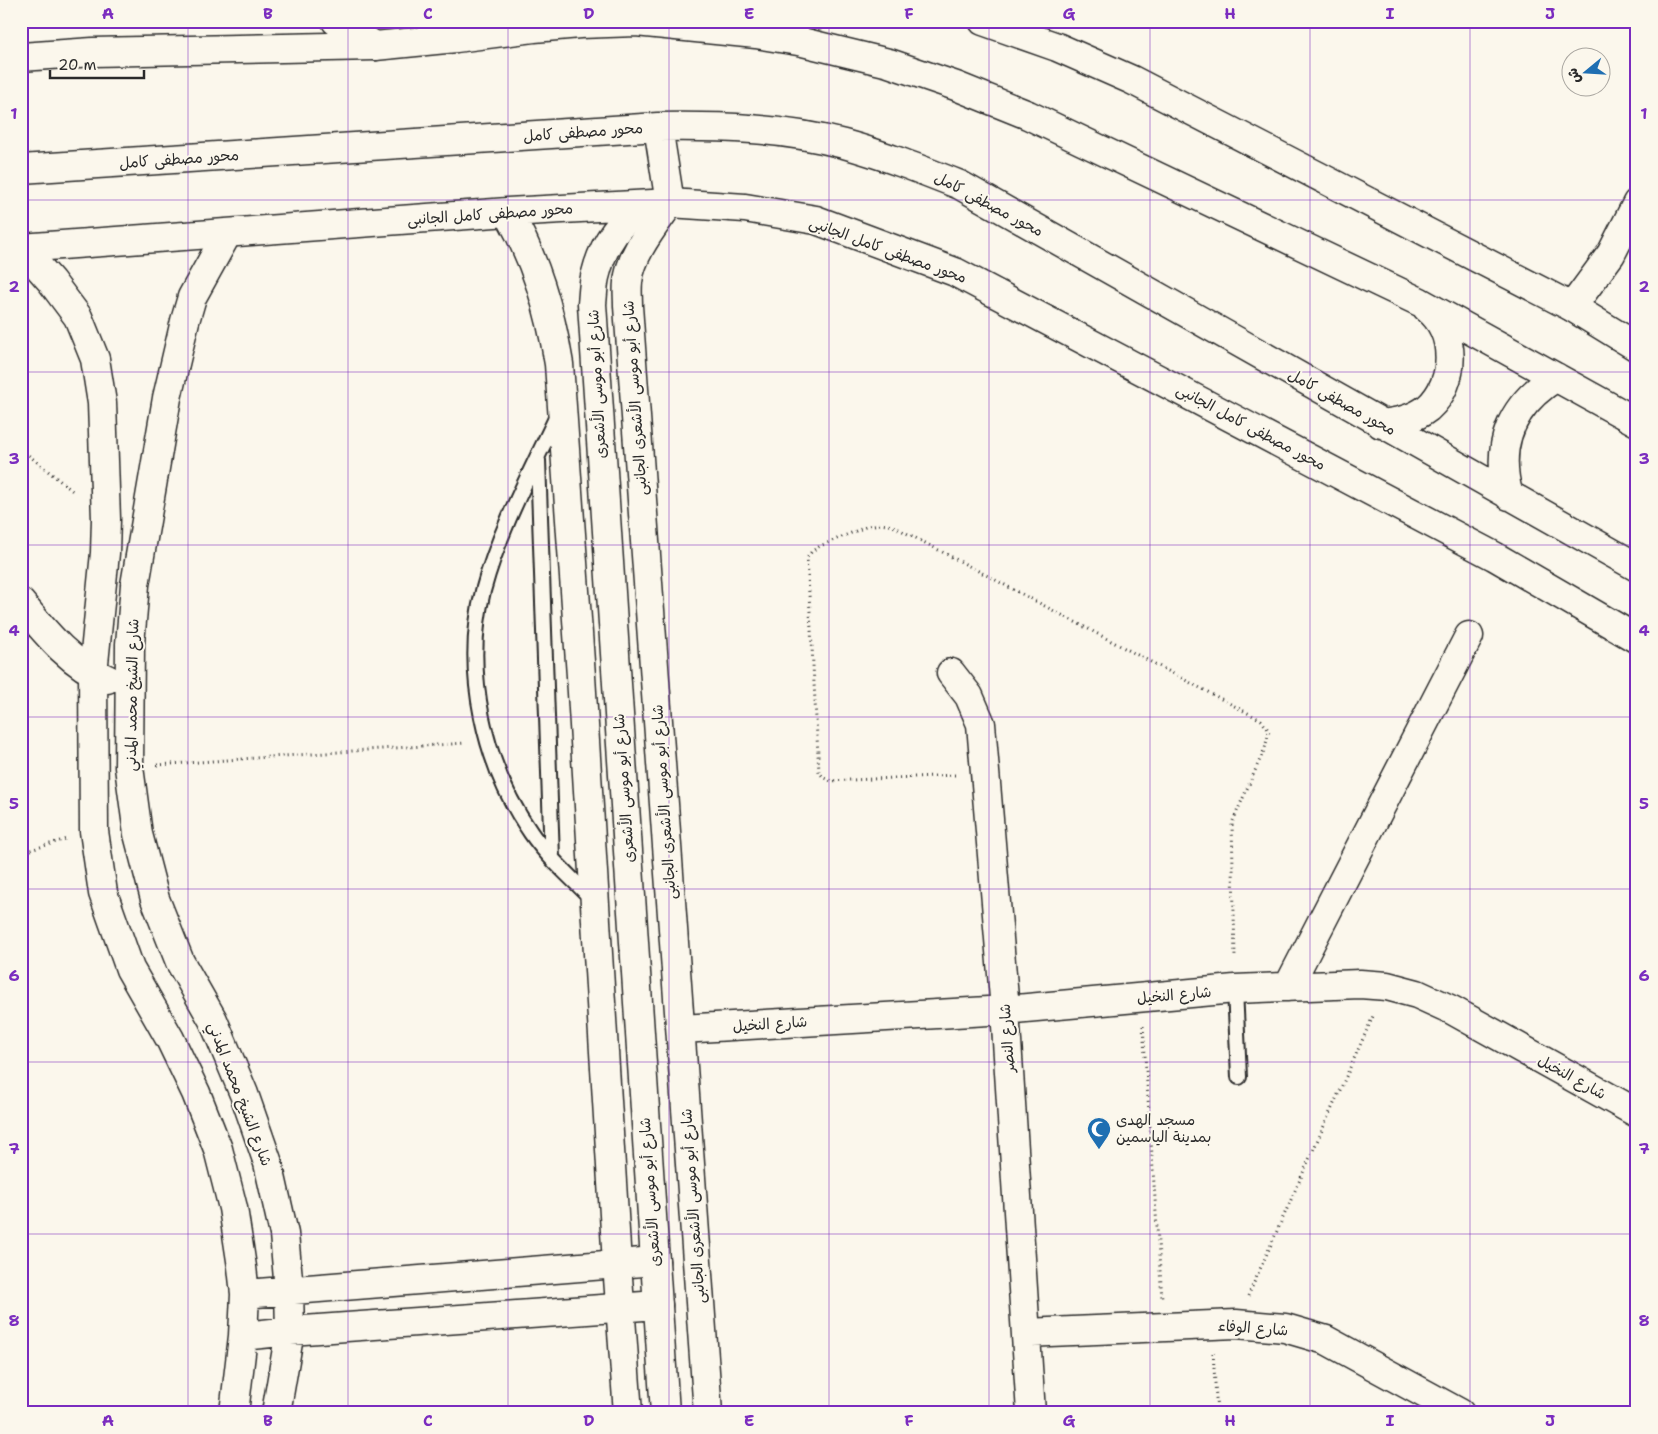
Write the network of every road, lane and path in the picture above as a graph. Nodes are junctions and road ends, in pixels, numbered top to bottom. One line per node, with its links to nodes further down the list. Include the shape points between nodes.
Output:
1 (336, 21): 6 (street)
2 (983, 21): 16 (street, via 1057,47 1132,80)
3 (636, 22): 4 (street); 5 (street)
4 (664, 23): 15 (street, via 798,42 889,64 956,86 1028,115)
5 (460, 30): 6 (street)
6 (375, 46): 7 (street, via 94,52)
7 (21, 57)
8 (658, 127): 9 (street, محور مصطفى كامل); 10 (street); 21 (street, محور مصطفى كامل, via 720,126 782,132 843,144 952,182)
9 (21, 170)
10 (670, 203): 12 (street, محور مصطفى كامل الجانبى); 29 (street, محور مصطفى كامل الجانبى, via 745,208 816,220 955,272 1494,556); 45 (street, شارع أبو موسى الأشعرى الجانبى, via 632,266 628,306); 48 (street, شارع أبو موسى الأشعرى, via 650,206 618,228 604,251 595,277 592,304)
11 (1637, 203): 16 (street, via 1611,254)
12 (508, 212): 13 (street, محور مصطفى كامل الجانبى); 19 (street, via 543,289 559,364)
13 (227, 234): 14 (street, محور مصطفى كامل الجانبى); 32 (street, شارع الشيخ محمد المدني, via 192,297 167,398 135,585)
14 (22, 248): 25 (street, via 78,317 95,359 102,403)
15 (1420, 302): 18 (street); 21 (street, via 1436,318 1447,337 1450,352 1445,382 1428,408 1413,417)
16 (1572, 307): 17 (street)
17 (1637, 347)
18 (1556, 377): 20 (street); 24 (street, via 1528,398 1510,427 1503,462)
19 (562, 406): 23 (lane); 39 (street)
20 (1637, 422)
21 (1381, 424): 24 (street, محور مصطفى كامل)
22 (21, 449): 25 (path)
23 (538, 457): 33 (lane, via 499,544 483,592 476,651 477,693); 38 (lane)
24 (1509, 496): 26 (street, محور مصطفى كامل)
25 (106, 519): 30 (street)
26 (1637, 567)
27 (21, 602): 30 (street, via 49,637)
28 (1469, 636): 41 (street)
29 (1637, 639)
30 (93, 673): 32 (street); 36 (street)
31 (951, 673): 35 (street, شارع النصر, via 969,696 980,724)
32 (129, 688): 34 (street, شارع الشيخ محمد المدني)
33 (487, 742): 34 (path); 38 (lane, via 505,790 531,834)
34 (129, 767): 50 (street, شارع الشيخ محمد المدني, via 138,834 155,899 180,962 213,1020 268,1163 284,1234)
35 (984, 774): 42 (path, via 831,781 819,772 807,558 820,546 868,526 893,526 1261,720 1269,731 1265,748 1232,823); 44 (street, شارع النصر)
36 (94, 831): 37 (path); 51 (street, via 104,894 130,969 170,1039 218,1149 233,1208)
37 (21, 853)
38 (552, 858): 39 (lane)
39 (595, 901): 49 (street)
40 (1387, 986): 41 (street, شارع النخيل); 47 (street, شارع النخيل, via 1417,994 1452,1010); 54 (path)
41 (1288, 987): 42 (street, شارع النخيل)
42 (1235, 989): 43 (street, شارع النخيل); 46 (lane)
43 (1141, 997): 44 (street, شارع النخيل); 55 (path)
44 (1005, 1010): 45 (street, شارع النخيل); 57 (street, شارع النصر)
45 (681, 1029): 63 (street, شارع أبو موسى الأشعرى الجانبى)
46 (1239, 1077)
47 (1637, 1113)
48 (655, 1261): 49 (street); 52 (street, شارع أبو موسى الأشعرى)
49 (618, 1264): 50 (street); 53 (street)
50 (289, 1290): 51 (street); 56 (street, شارع الشيخ محمد المدني)
51 (245, 1294): 58 (street)
52 (658, 1306): 53 (street); 62 (street, شارع أبو موسى الأشعرى)
53 (621, 1308): 56 (street); 61 (street)
54 (1224, 1324): 55 (street, شارع الوفاء); 65 (path); 66 (street, شارع الوفاء, via 1285,1328 1326,1340)
55 (1164, 1327): 57 (street, شارع الوفاء)
56 (290, 1331): 58 (street); 60 (street, شارع الشيخ محمد المدني)
57 (1026, 1334): 64 (street, شارع النصر)
58 (243, 1336): 59 (street)
59 (234, 1413)
60 (276, 1413)
61 (628, 1413)
62 (665, 1413)
63 (708, 1413)
64 (1031, 1413)
65 (1217, 1413)
66 (1460, 1413)

